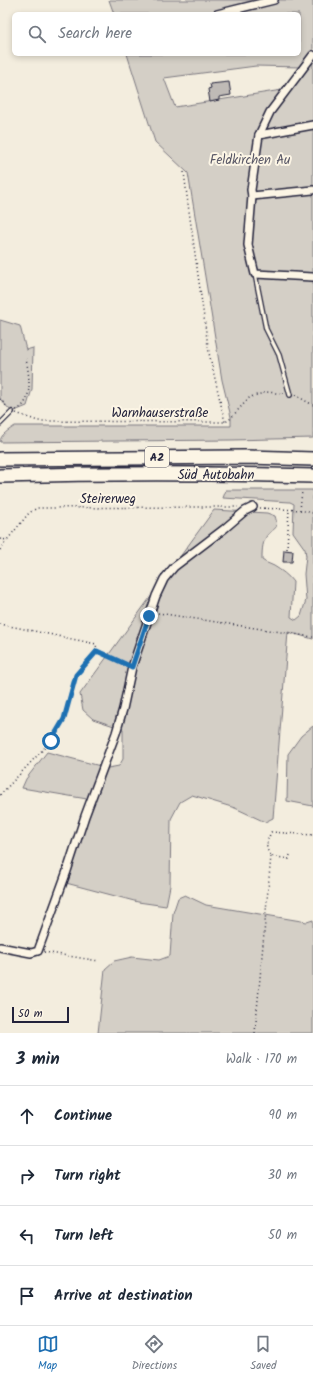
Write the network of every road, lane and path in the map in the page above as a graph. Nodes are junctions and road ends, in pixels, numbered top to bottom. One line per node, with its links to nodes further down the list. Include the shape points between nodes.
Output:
1 (274, 0): 2 (street)
2 (225, 12)
3 (313, 55): 5 (street, via 270,112)
4 (313, 125): 5 (street)
5 (259, 135): 8 (street)
6 (184, 172): 16 (path, via 210,353)
7 (313, 190): 8 (street)
8 (252, 196): 9 (street, via 248,245)
9 (255, 274): 10 (street); 12 (lane, via 266,329 279,354)
10 (313, 277)
11 (26, 359): 15 (path, via 29,386 27,395 20,409)
12 (290, 395): 14 (path, Warnhauserstraße, via 297,395); 16 (path, Warnhauserstraße, via 267,392 250,397)
13 (0, 399): 15 (path, Warnhauserstraße)
14 (313, 405)
15 (12, 412): 16 (path, Warnhauserstraße, via 38,421); 17 (lane)
16 (225, 422)
17 (0, 424)
18 (0, 459): 19 (highway, Süd Autobahn / A2)
19 (313, 459)
20 (1, 476): 21 (highway, Süd Autobahn / A2)
21 (313, 476)
22 (302, 491): 26 (path)
23 (231, 507): 29 (path, Steirerweg, via 36,508 29,512)
24 (253, 508): 25 (path); 32 (street, via 245,511 174,567 164,579)
25 (289, 509): 26 (path); 30 (path)
26 (300, 510): 27 (path)
27 (313, 513)
28 (0, 539): 29 (path)
29 (7, 540): 31 (path, Steirerweg)
30 (287, 549)
31 (0, 550)
32 (150, 611): 34 (path); 36 (street)
33 (0, 624): 35 (path, via 96,644)
34 (313, 637)
35 (97, 651): 36 (path); 37 (path, via 76,675 64,719 51,741)
36 (132, 667): 42 (street, via 116,733 84,816)
37 (0, 795)
38 (313, 834): 40 (path, via 271,832 267,845)
39 (290, 855): 40 (path, via 290,859)
40 (271, 856): 44 (path)
41 (0, 947): 42 (street, via 31,953)
42 (38, 951): 43 (path)
43 (99, 962)
44 (255, 1033)

